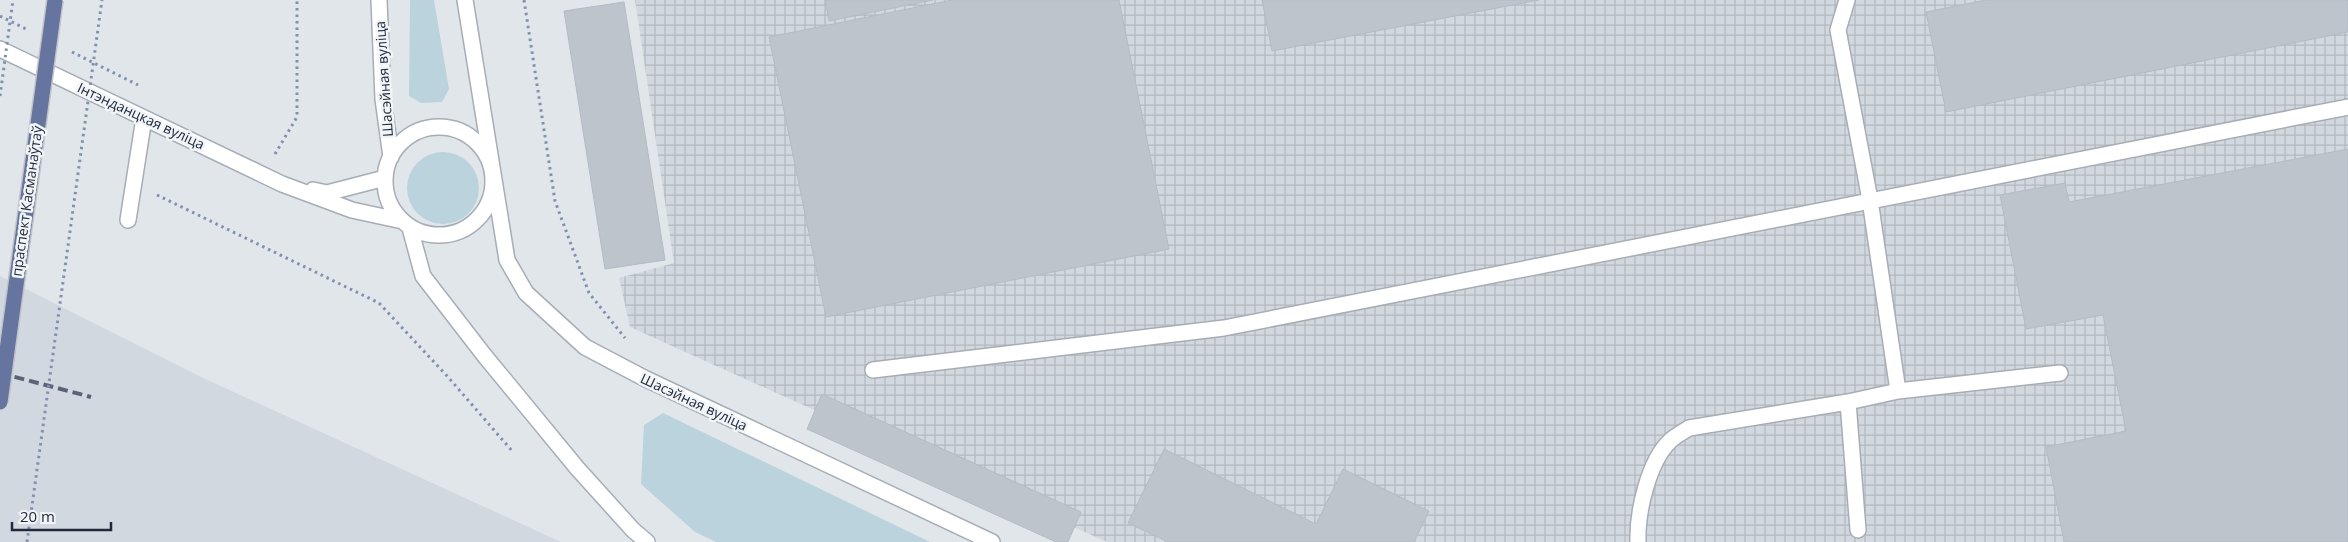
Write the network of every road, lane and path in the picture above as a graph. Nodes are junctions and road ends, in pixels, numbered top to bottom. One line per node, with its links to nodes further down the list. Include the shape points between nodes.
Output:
1 (13, 0): 10 (path, bridge)
2 (55, 0): 26 (main road, праспект Касманаўтаў, bridge)
3 (102, 0): 30 (path, bridge)
4 (297, 0): 13 (path, via 297,117)
5 (379, 0): 14 (street, Шасэйная вуліца, via 383,98)
6 (465, 0): 15 (street, Шасэйная вуліца)
7 (524, 0): 22 (path, via 555,201 589,293 624,338)
8 (1847, 0): 19 (street, via 1838,30)
9 (0, 49): 12 (street, Інтэнданцкая вуліца)
10 (0, 96)
11 (2348, 107): 19 (street)
12 (144, 118): 17 (street); 18 (street, Інтэнданцкая вуліца)
13 (276, 154)
14 (391, 157): 15 (street, Шасэйная вуліца, via 402,140 415,131 437,126 452,128 471,136 485,151); 16 (street, Шасэйная вуліца, via 386,165)
15 (493, 172): 21 (street, Шасэйная вуліца, via 492,193 485,211 466,229 449,235 428,235); 32 (street, Шасэйная вуліца, via 507,260 526,293 585,347)
16 (385, 178): 18 (street, Інтэнданцкая вуліца, via 327,193); 21 (street, Шасэйная вуліца, via 384,191)
17 (134, 184): 20 (street); 28 (path, via 379,303)
18 (282, 184): 21 (street, Інтэнданцкая вуліца, via 352,210)
19 (1870, 200): 23 (street, via 1224,328); 25 (street)
20 (128, 220)
21 (404, 224): 31 (street, Шасэйная вуліца, via 423,276 484,356 577,468)
22 (632, 343)
23 (873, 370)
24 (2060, 373): 25 (street)
25 (1898, 391): 27 (street)
26 (0, 402)
27 (1848, 402): 29 (street); 33 (street, via 1689,428 1670,441 1656,460 1638,522)
28 (513, 452)
29 (1858, 530)
30 (27, 542)
31 (647, 542)
32 (992, 542)
33 (1638, 542)

